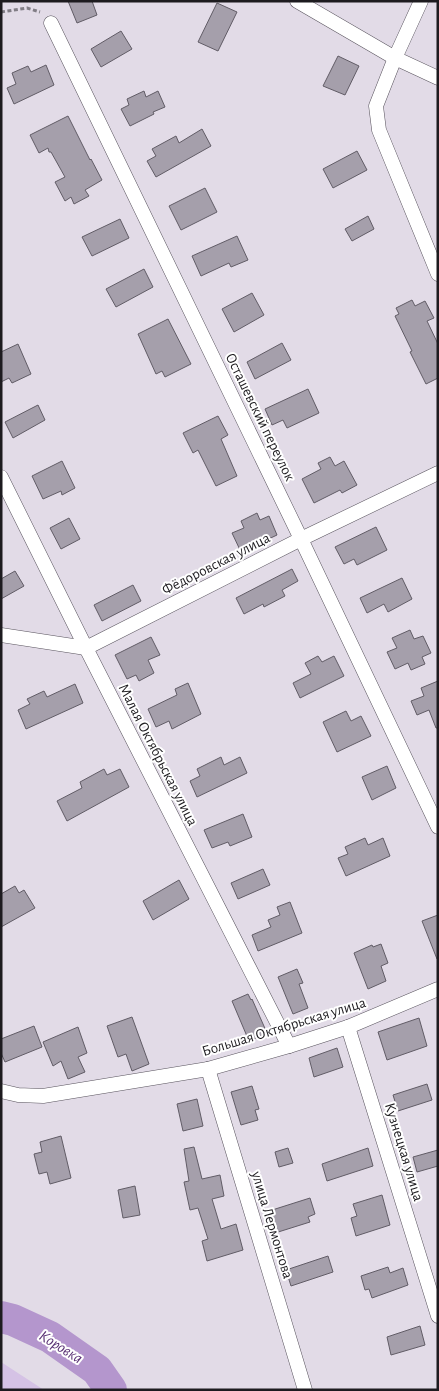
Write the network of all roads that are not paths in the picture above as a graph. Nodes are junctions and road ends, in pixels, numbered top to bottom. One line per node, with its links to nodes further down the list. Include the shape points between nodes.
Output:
1 (297, 1): 4 (street)
2 (421, 1): 4 (street)
3 (51, 23): 9 (street, Осташевский переулок)
4 (395, 58): 5 (street); 6 (street, via 376,106 379,130)
5 (438, 78)
6 (438, 274)
7 (438, 473): 9 (street, Фёдоровская улица)
8 (1, 477): 11 (street, Малая Октябрьская улица)
9 (301, 539): 11 (street, Фёдоровская улица); 12 (street, Осташевский переулок)
10 (1, 635): 11 (street)
11 (86, 648): 15 (street, Малая Октябрьская улица)
12 (438, 827)
13 (438, 989): 14 (street, Большая Октябрьская улица)
14 (348, 1027): 15 (street, Большая Октябрьская улица); 18 (street, Кузнецкая улица)
15 (289, 1046): 16 (street, Большая Октябрьская улица)
16 (208, 1069): 17 (street, Большая Октябрьская улица, via 43,1096); 19 (street, улица Лермонтова)
17 (1, 1091)
18 (438, 1316)
19 (305, 1390)

